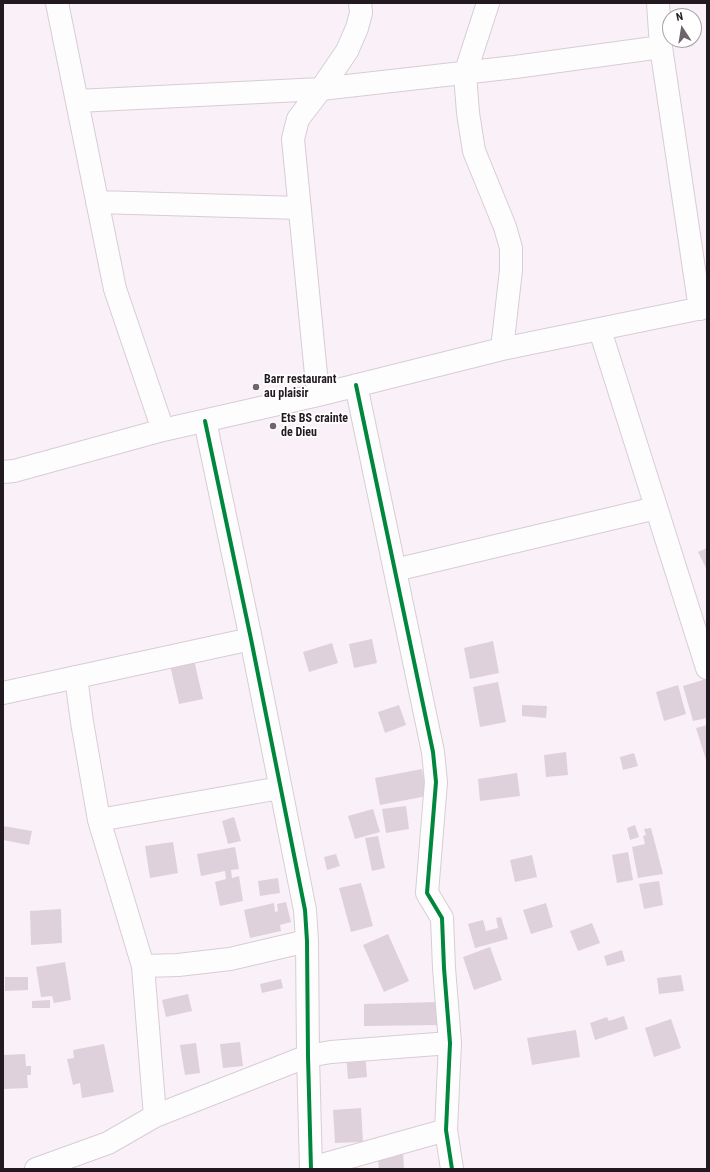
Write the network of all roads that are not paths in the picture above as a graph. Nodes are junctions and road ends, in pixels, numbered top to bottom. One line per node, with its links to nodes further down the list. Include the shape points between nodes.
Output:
1 (57, 3): 8 (street)
2 (360, 3): 7 (street, via 361,13 354,34)
3 (488, 3): 6 (street)
4 (658, 3): 5 (street)
5 (661, 47): 6 (street); 11 (street)
6 (465, 74): 7 (street); 13 (street, via 474,151 506,226 511,248)
7 (321, 89): 8 (street); 10 (street, via 298,119 293,139)
8 (77, 101): 9 (street)
9 (97, 202): 10 (street); 17 (street, via 115,289)
10 (300, 208): 15 (street)
11 (704, 308): 12 (street)
12 (600, 330): 13 (street); 19 (street)
13 (502, 349): 14 (street)
14 (356, 385): 15 (street); 20 (street)
15 (318, 394): 16 (street)
16 (205, 421): 17 (street); 21 (street)
17 (163, 430): 18 (street)
18 (3, 472)
19 (656, 508): 20 (street); 22 (street)
20 (395, 570): 29 (street, via 434,760 436,782 427,893 442,918)
21 (251, 639): 23 (street); 25 (street)
22 (707, 668)
23 (76, 677): 24 (street); 26 (street)
24 (3, 693)
25 (280, 788): 26 (street); 27 (street, via 305,910)
26 (99, 820): 28 (street)
27 (307, 941): 28 (street, via 230,959); 30 (street)
28 (143, 966): 31 (street)
29 (450, 1042): 30 (street); 32 (street)
30 (308, 1056): 31 (street); 33 (street)
31 (155, 1116): 34 (street, via 108,1143)
32 (446, 1130): 33 (street); 35 (street)
33 (311, 1168)
34 (36, 1169)
35 (452, 1169)

